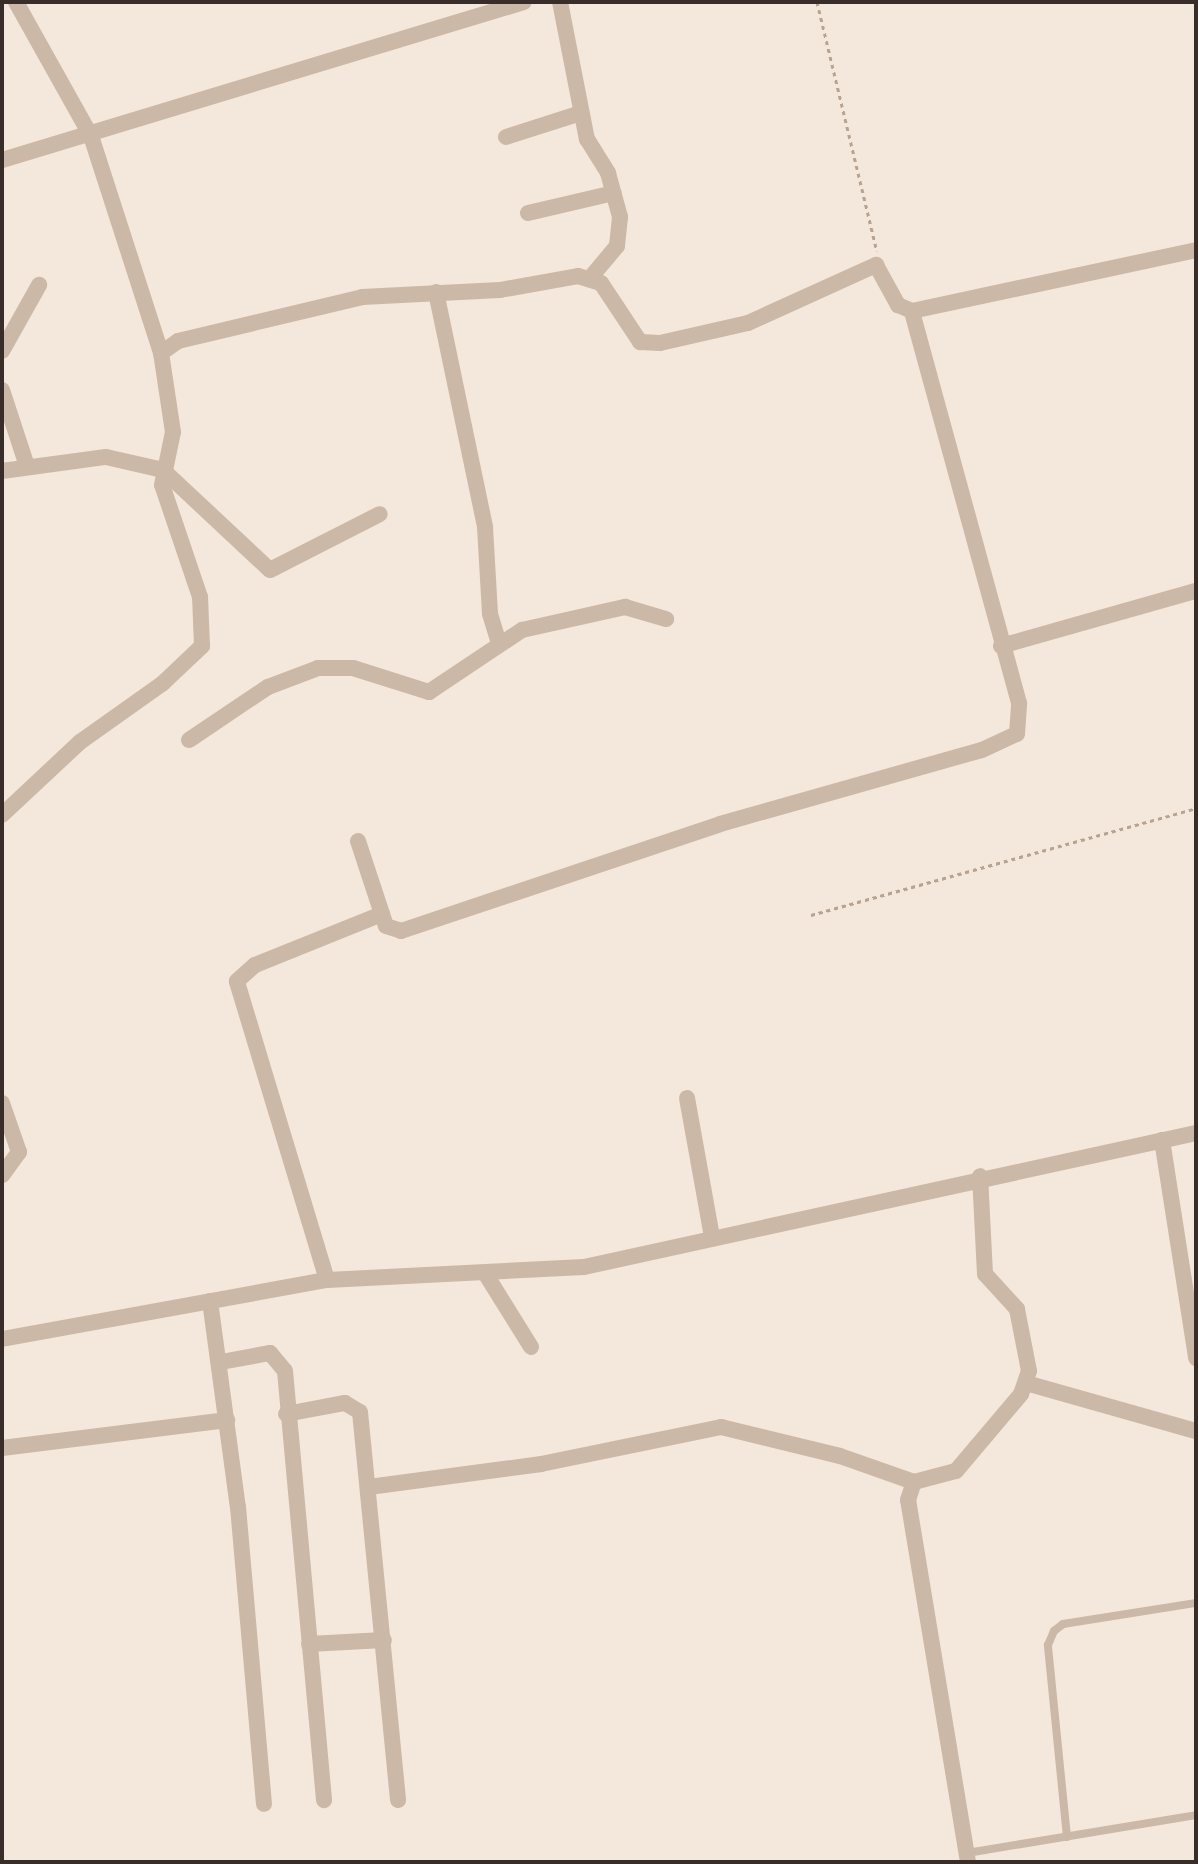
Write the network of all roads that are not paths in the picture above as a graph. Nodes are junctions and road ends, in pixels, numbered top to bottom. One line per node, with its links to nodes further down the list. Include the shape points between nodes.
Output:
1 (16, 2): 5 (street)
2 (524, 2): 5 (street)
3 (560, 2): 4 (street)
4 (581, 113): 6 (street); 8 (street)
5 (91, 136): 7 (street); 16 (street)
6 (506, 137)
7 (2, 160)
8 (614, 193): 9 (street); 11 (street, via 620,238)
9 (528, 213)
10 (1196, 250): 14 (street)
11 (592, 276): 13 (street); 14 (street, via 640,342 660,343 748,323 864,269 882,269 898,305)
12 (39, 285): 15 (street)
13 (436, 292): 16 (street, via 332,303 178,341); 24 (street, via 485,527 490,614)
14 (912, 311): 25 (street)
15 (2, 351)
16 (161, 353): 19 (street, via 173,432)
17 (2, 390): 18 (street)
18 (26, 463): 19 (street, via 117,457); 20 (street)
19 (163, 470): 21 (street, via 270,570); 27 (street, via 165,502 200,597 202,646 163,683 80,742)
20 (2, 471)
21 (380, 514)
22 (1196, 591): 25 (street)
23 (666, 619): 24 (street, via 612,608 522,630)
24 (499, 644): 26 (street, via 429,692 338,666 290,676)
25 (1001, 646): 29 (street, via 1022,720 1017,734 1003,743 720,824 412,928 391,930)
26 (189, 740)
27 (2, 815)
28 (358, 841): 29 (street)
29 (382, 914): 38 (street, via 255,965 237,981)
30 (687, 1098): 36 (street)
31 (2, 1103): 34 (street, via 19,1152)
32 (1196, 1133): 33 (street)
33 (1162, 1140): 35 (street); 42 (street)
34 (2, 1175)
35 (980, 1176): 36 (street); 44 (street, via 985,1274 1017,1309)
36 (712, 1237): 37 (street, via 584,1267)
37 (485, 1273): 38 (street); 41 (street)
38 (327, 1280): 39 (street)
39 (210, 1301): 40 (street); 43 (street)
40 (2, 1339)
41 (531, 1347)
42 (1196, 1358)
43 (221, 1362): 45 (street, via 278,1355 285,1371); 46 (street)
44 (1026, 1383): 47 (street); 49 (street, via 956,1471)
45 (286, 1414): 50 (street, via 356,1405); 53 (street)
46 (227, 1420): 48 (street); 56 (street)
47 (1196, 1431)
48 (2, 1448)
49 (914, 1482): 50 (street, via 840,1456 721,1427 541,1464); 59 (street, via 908,1500)
50 (369, 1487): 52 (street)
51 (1196, 1603): 58 (lane, via 1063,1624 1054,1631 1048,1645)
52 (384, 1640): 53 (street); 55 (street)
53 (309, 1644): 54 (street)
54 (324, 1800)
55 (398, 1800)
56 (264, 1804)
57 (1196, 1815): 58 (lane)
58 (1067, 1837): 59 (lane)
59 (967, 1857)

